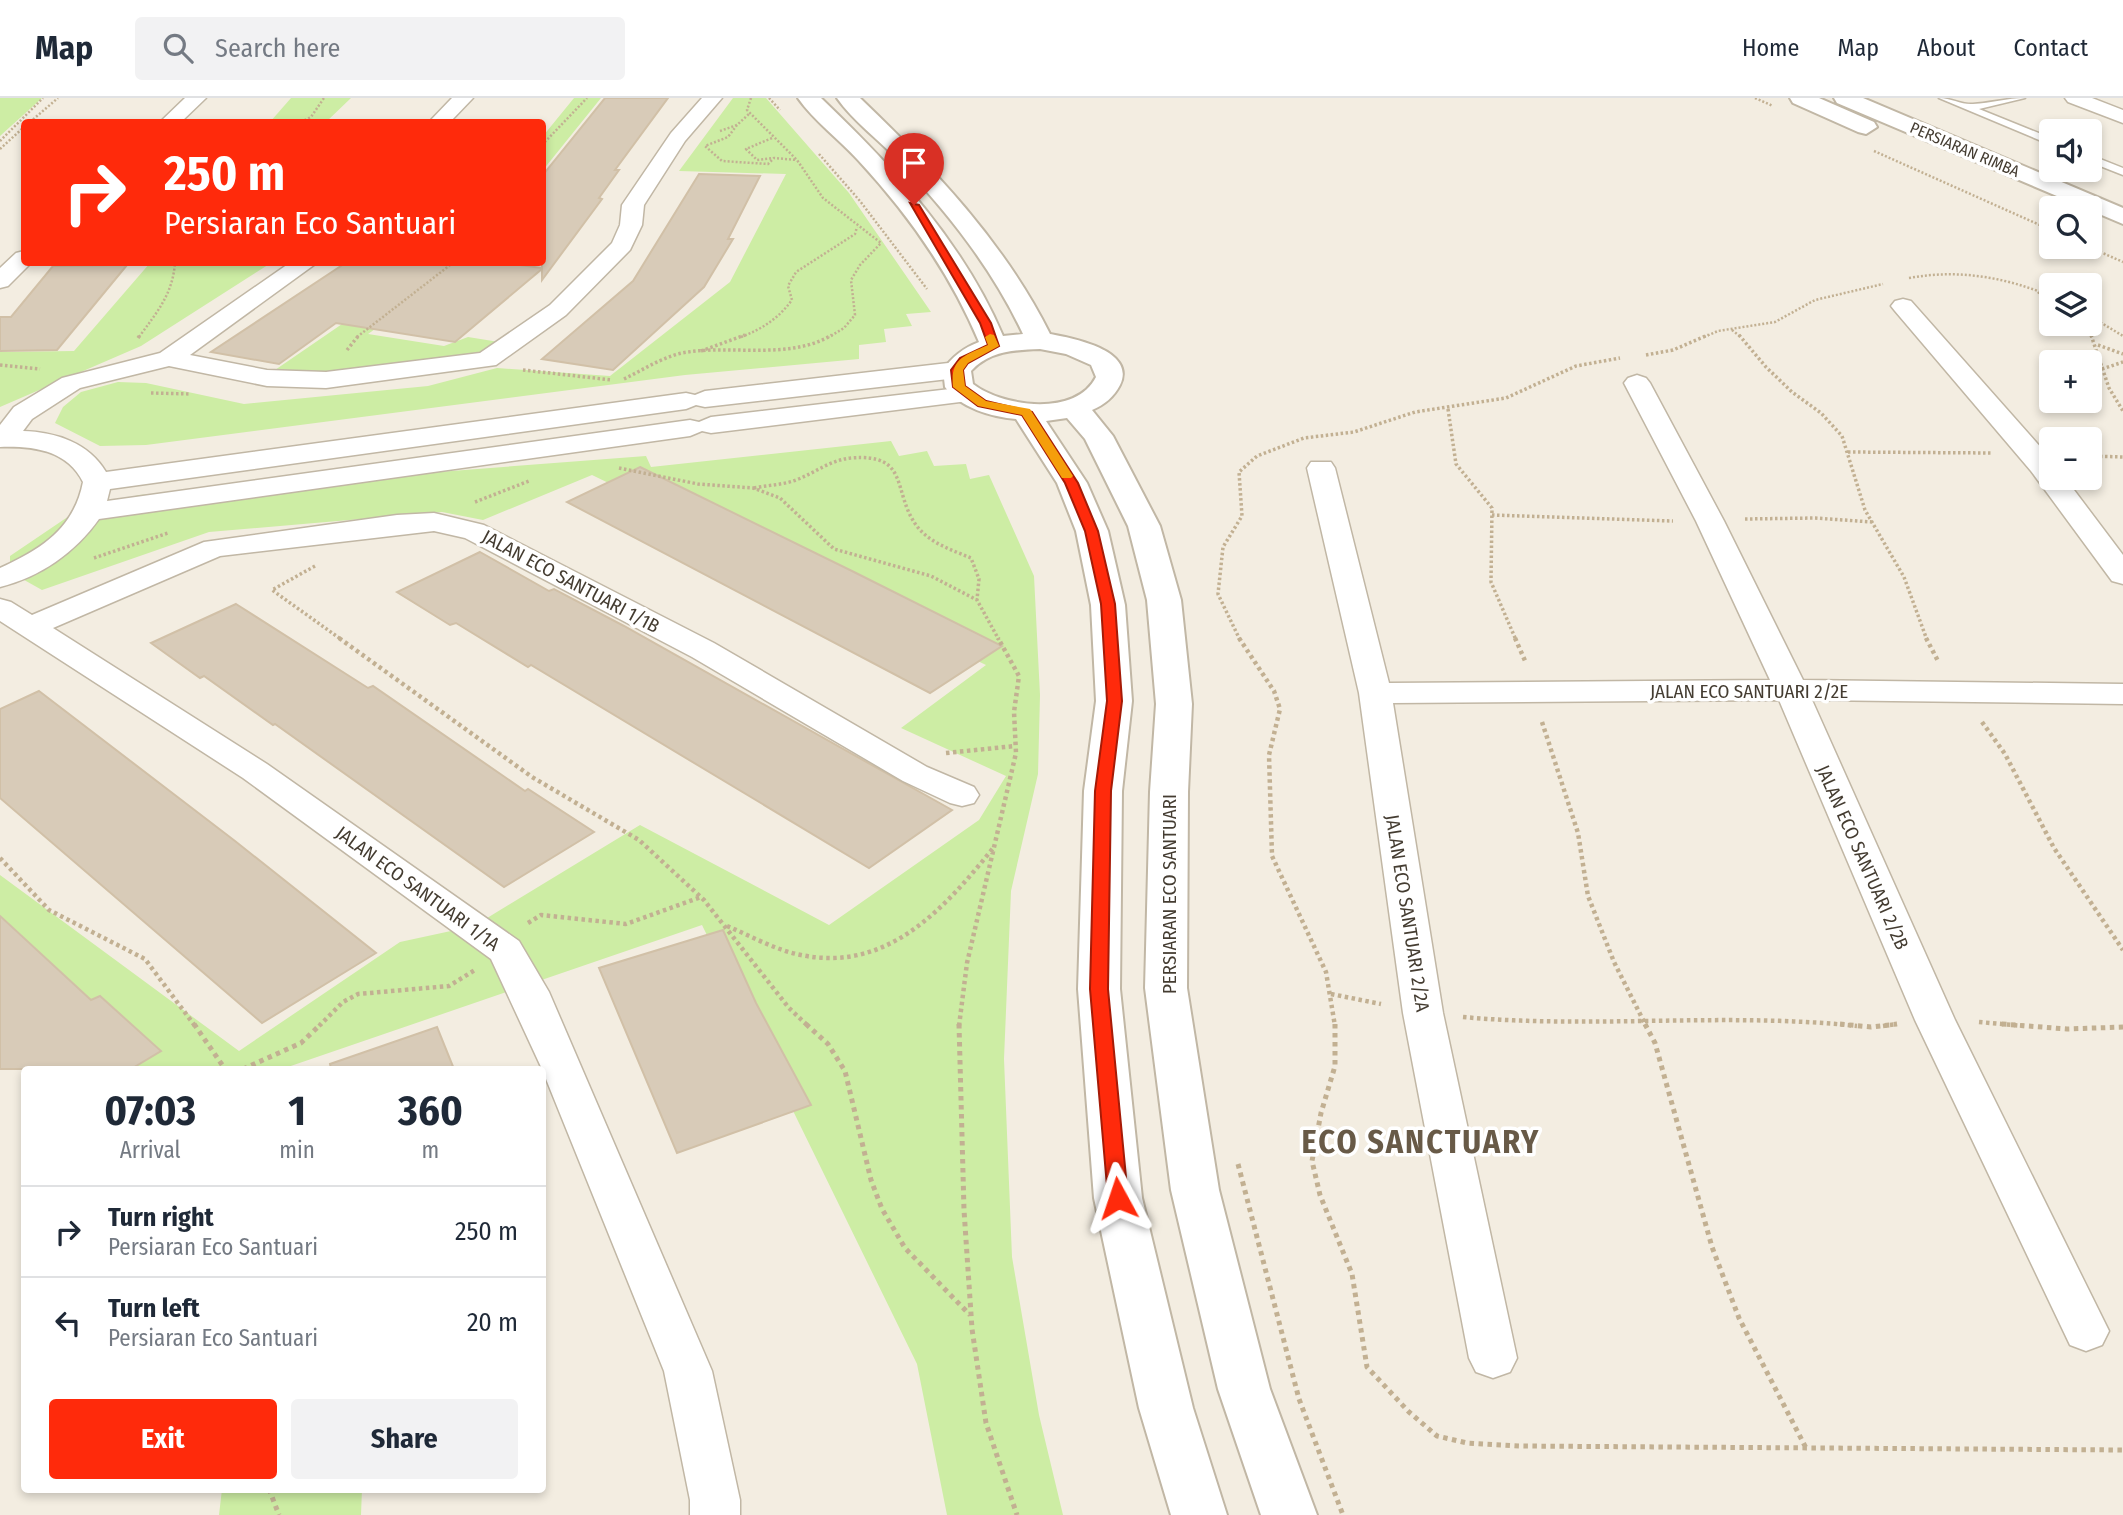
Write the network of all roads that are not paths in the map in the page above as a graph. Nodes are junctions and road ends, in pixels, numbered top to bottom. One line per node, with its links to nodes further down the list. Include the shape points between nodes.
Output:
1 (196, 98): 13 (street)
2 (463, 98): 14 (street)
3 (712, 98): 28 (street, via 678,137 633,205 622,245 558,310 486,360 326,380 267,378)
4 (810, 98): 27 (street, via 914,205 985,323)
5 (848, 98): 26 (street, via 948,200 1000,269)
6 (1801, 98): 18 (street, PERSIARAN RIMBA)
7 (1845, 98): 19 (street, PERSIARAN RIMBA)
8 (1944, 98): 11 (lane)
9 (2020, 98): 11 (lane)
10 (2075, 98): 12 (street)
11 (1969, 108): 15 (lane)
12 (2123, 117)
13 (173, 119)
14 (442, 119)
15 (2039, 137)
16 (2102, 163): 17 (lane)
17 (2123, 172)
18 (2039, 201)
19 (2123, 216)
20 (2102, 229): 21 (street)
21 (2123, 238)
22 (21, 261): 24 (street)
23 (301, 266): 28 (street)
24 (0, 281)
25 (1903, 306): 40 (street, via 2032,456)
26 (1040, 341): 27 (street); 31 (street, via 1082,349 1107,367 1104,389)
27 (994, 346): 30 (street, via 964,361)
28 (169, 358): 33 (street, via 71,383)
29 (1632, 366): 43 (street, JALAN ECO SANTUARI 2/2B)
30 (962, 383): 32 (street, via 1002,409); 34 (street)
31 (1073, 406): 32 (street); 51 (street, PERSIARAN ECO SANTUARI, via 1098,436 1144,526 1164,600 1174,704 1166,988 1195,1190 1244,1389)
32 (1026, 412): 50 (street, via 1077,495 1092,531 1108,604 1114,701 1103,791 1099,989 1118,1198 1166,1408)
33 (23, 413): 35 (street); 36 (street)
34 (637, 421): 38 (street); 39 (street)
35 (2, 439): 36 (street)
36 (54, 444): 38 (street, via 86,461)
37 (1321, 468): 44 (street, JALAN ECO SANTUARI 2/2A)
38 (97, 482): 39 (street)
39 (89, 512): 41 (street, via 68,538 18,572)
40 (2123, 575)
41 (0, 578)
42 (15, 617): 46 (street, JALAN ECO SANTUARI 1/1B, via 214,548 435,522 474,530 703,650 915,774); 49 (street, JALAN ECO SANTUARI 1/1A, via 255,771 506,950 529,992 688,1371)
43 (1791, 690): 44 (street, JALAN ECO SANTUARI 2/2E); 45 (street, JALAN ECO SANTUARI 2/2E); 47 (street, JALAN ECO SANTUARI 2/2B, via 1935,1020)
44 (1375, 693): 48 (street, JALAN ECO SANTUARI 2/2A, via 1423,1013)
45 (2123, 694)
46 (961, 795)
47 (2086, 1331)
48 (1493, 1358)
49 (715, 1515)
50 (1199, 1515)
51 (1289, 1515)

